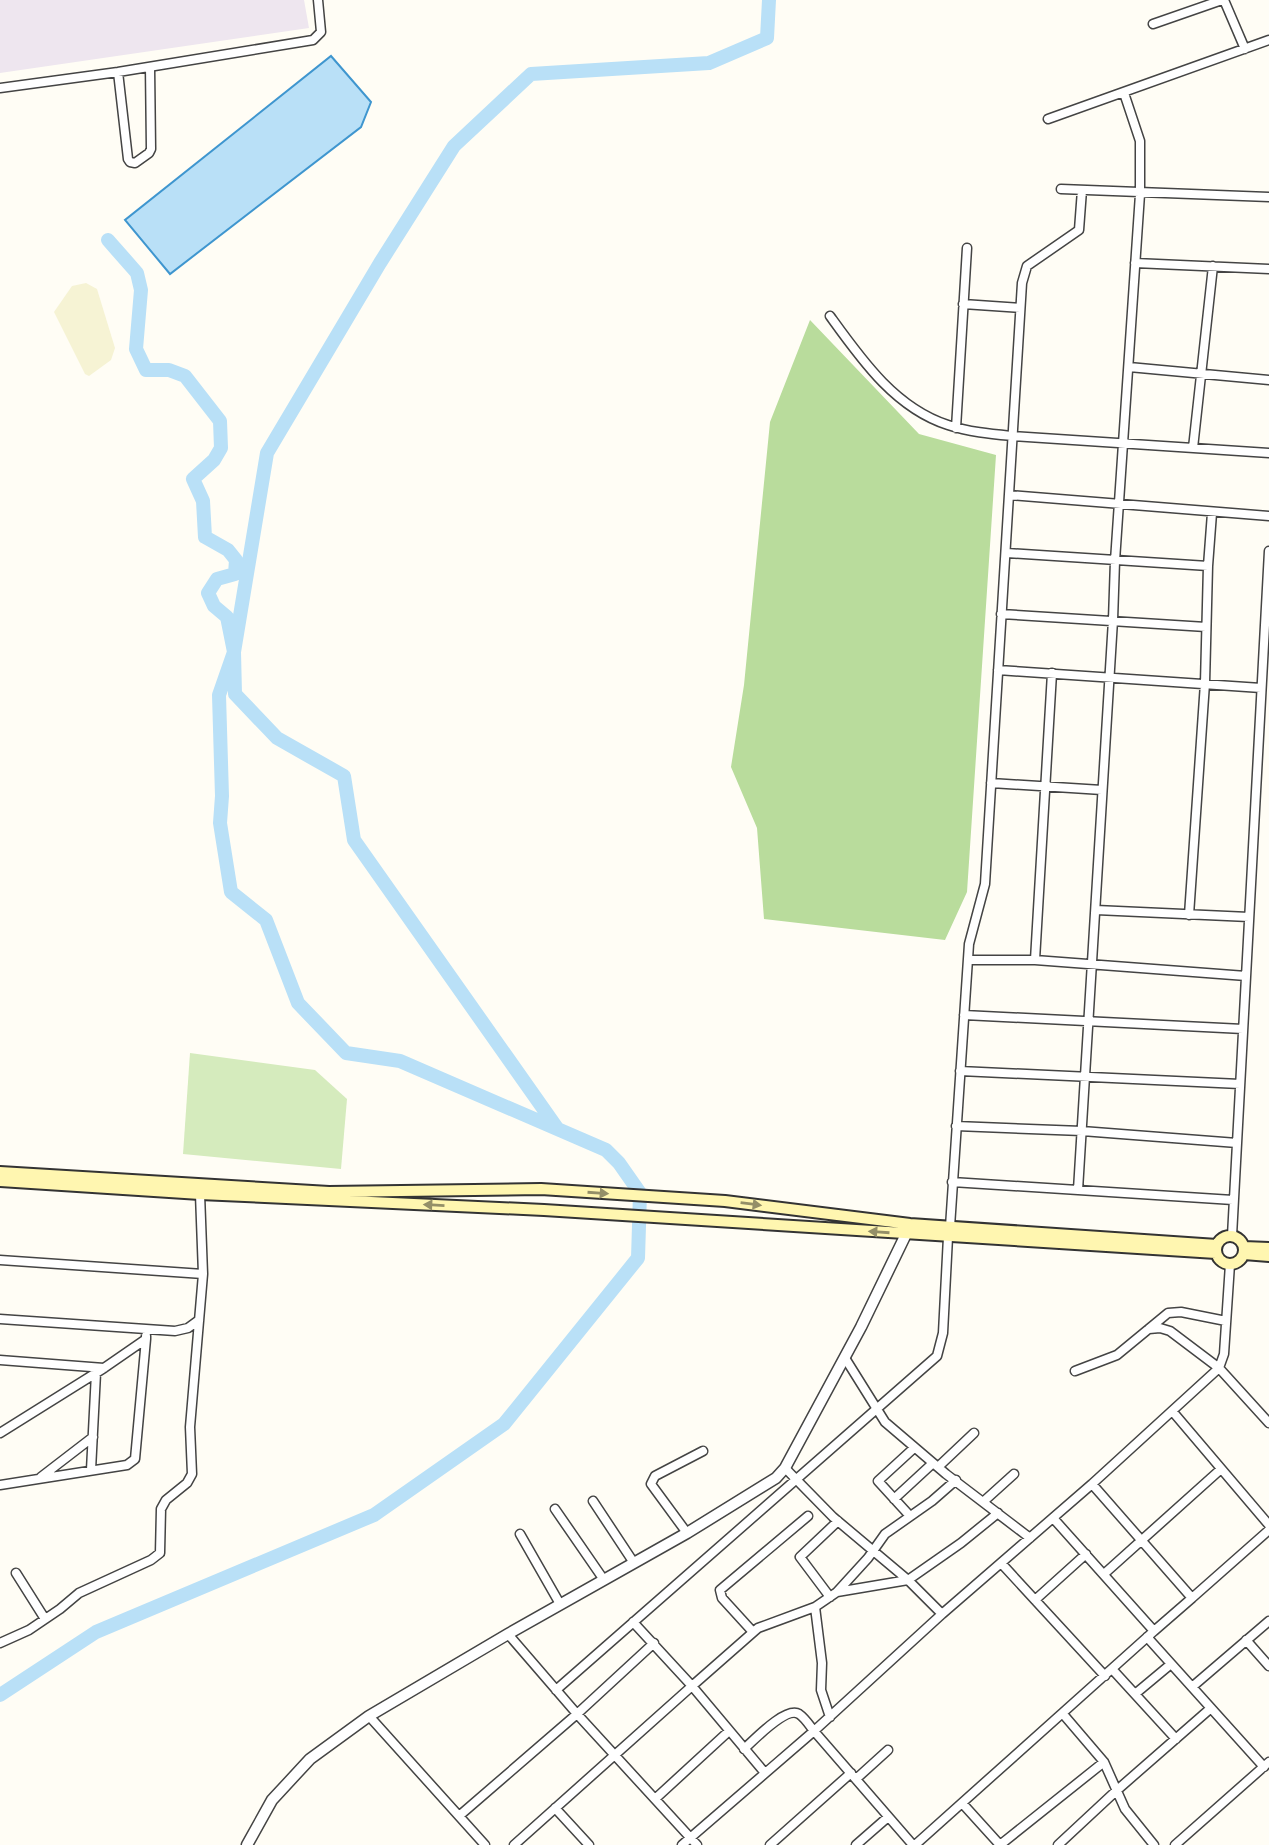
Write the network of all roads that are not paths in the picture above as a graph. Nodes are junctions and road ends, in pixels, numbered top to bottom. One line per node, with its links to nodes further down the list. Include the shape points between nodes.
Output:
1 (318, 0): 6 (street, via 321,32 313,40)
2 (1223, 0): 3 (street); 5 (street)
3 (1153, 24)
4 (1269, 40): 5 (street)
5 (1245, 49): 9 (street)
6 (150, 67): 7 (street); 7 (street, via 151,149 135,163 128,159)
7 (118, 72): 8 (street)
8 (0, 88)
9 (1124, 93): 10 (street); 13 (street, via 1140,141)
10 (1048, 119)
11 (1060, 189): 12 (street)
12 (1082, 190): 13 (street); 20 (street, via 1079,230 1027,265)
13 (1140, 194): 14 (street); 16 (street)
14 (1269, 197)
15 (967, 248): 19 (street)
16 (1135, 263): 17 (street); 22 (street)
17 (1213, 266): 18 (street); 23 (street)
18 (1269, 269)
19 (964, 304): 20 (street); 25 (street)
20 (1020, 308): 26 (street)
21 (830, 316): 25 (street, via 881,381 918,412)
22 (1129, 367): 23 (street); 27 (street)
23 (1201, 373): 24 (street); 28 (street)
24 (1269, 380)
25 (956, 428): 26 (street)
26 (1012, 436): 27 (street); 30 (street)
27 (1124, 443): 28 (street); 31 (street)
28 (1193, 448): 29 (street)
29 (1269, 453)
30 (1010, 495): 31 (street); 35 (street)
31 (1119, 505): 32 (street); 36 (street)
32 (1212, 513): 33 (street); 37 (street)
33 (1269, 516)
34 (1269, 551): 45 (street)
35 (1007, 553): 36 (street); 38 (street)
36 (1115, 561): 37 (street); 39 (street)
37 (1208, 566): 40 (street)
38 (1001, 614): 39 (street); 41 (street)
39 (1113, 620): 40 (street); 43 (street)
40 (1206, 627): 44 (street)
41 (998, 670): 42 (street); 46 (street)
42 (1052, 673): 43 (street); 47 (street)
43 (1110, 677): 44 (street); 48 (street)
44 (1205, 683): 45 (street); 50 (street)
45 (1261, 688): 51 (street)
46 (991, 783): 47 (street); 52 (street, via 985,884 970,935)
47 (1046, 788): 48 (street); 53 (street)
48 (1102, 790): 49 (street)
49 (1096, 910): 50 (street); 54 (street)
50 (1189, 915): 51 (street)
51 (1249, 917): 55 (street)
52 (968, 960): 53 (street); 56 (street)
53 (1035, 960): 54 (street)
54 (1092, 965): 55 (street); 57 (street)
55 (1246, 976): 58 (street)
56 (964, 1015): 57 (street); 59 (street)
57 (1089, 1021): 58 (street); 60 (street)
58 (1243, 1029): 61 (street)
59 (960, 1071): 60 (street); 62 (street)
60 (1085, 1078): 61 (street); 63 (street)
61 (1240, 1084): 64 (street)
62 (956, 1126): 63 (street); 67 (street)
63 (1082, 1131): 64 (street); 68 (street)
64 (1237, 1143): 70 (street)
65 (0, 1172): 71 (main road, one-way to 71, via 329,1192 541,1189 743,1202)
66 (0, 1181): 69 (main road)
67 (953, 1182): 68 (street); 72 (street)
68 (1078, 1190): 70 (street)
69 (200, 1194): 71 (main road, one-way to 69); 80 (street)
70 (1234, 1200): 73 (street)
71 (908, 1229): 72 (main road); 86 (street)
72 (949, 1232): 75 (main road); 91 (street, via 940,1349)
73 (1232, 1236): 75 (main road, via 1224,1237); 76 (main road, via 1240,1239)
74 (1269, 1248): 76 (main road)
75 (1216, 1249): 79 (main road, via 1223,1263)
76 (1244, 1251): 77 (main road); 79 (main road, via 1237,1263)
77 (1269, 1256)
78 (0, 1260): 80 (street)
79 (1230, 1264): 83 (street)
80 (203, 1274): 82 (street)
81 (0, 1319): 85 (street)
82 (200, 1320): 85 (street, via 188,1328); 137 (street, via 190,1427 192,1474 161,1509 159,1553 79,1593)
83 (1226, 1321): 84 (street, via 1173,1312); 88 (street)
84 (1149, 1329): 88 (street, via 1170,1331); 90 (street, via 1117,1354)
85 (146, 1334): 89 (street); 102 (street, via 135,1459 127,1465)
86 (845, 1358): 91 (street); 100 (street)
87 (0, 1360): 89 (street)
88 (1220, 1368): 92 (street); 93 (street)
89 (100, 1371): 94 (street); 96 (street)
90 (1075, 1371)
91 (875, 1410): 97 (street); 105 (street)
92 (1173, 1412): 101 (street); 107 (street)
93 (1269, 1423)
94 (0, 1433)
95 (974, 1433): 99 (street)
96 (93, 1437): 102 (street); 104 (street)
97 (914, 1448): 99 (street); 109 (street, via 879,1479 878,1484)
98 (703, 1451): 119 (street, via 655,1476 651,1485)
99 (935, 1465): 106 (street); 109 (street)
100 (785, 1468): 105 (street); 119 (street, via 767,1485)
101 (1221, 1469): 118 (street); 122 (street)
102 (92, 1470): 104 (street)
103 (1014, 1474): 111 (street)
104 (39, 1479): 108 (street)
105 (796, 1479): 117 (street); 139 (street)
106 (956, 1480): 111 (street); 115 (street)
107 (1092, 1484): 116 (street); 122 (street)
108 (0, 1485)
109 (894, 1499): 115 (street)
110 (593, 1501): 125 (street)
111 (983, 1502): 113 (street)
112 (555, 1509): 129 (street)
113 (998, 1513): 121 (street); 130 (street)
114 (808, 1516): 140 (street, via 720,1591)
115 (910, 1516): 123 (street, via 885,1534)
116 (1053, 1518): 121 (street); 124 (street)
117 (838, 1521): 123 (street); 131 (street, via 800,1558)
118 (1269, 1527): 132 (street)
119 (687, 1533): 125 (street)
120 (520, 1534): 134 (street)
121 (1030, 1538): 126 (street)
122 (1141, 1542): 128 (street); 132 (street)
123 (873, 1551): 130 (street); 131 (street)
124 (1086, 1554): 128 (street); 133 (street)
125 (634, 1563): 129 (street)
126 (1001, 1563): 133 (street); 136 (street)
127 (16, 1573): 137 (street)
128 (1104, 1574): 142 (street)
129 (604, 1580): 134 (street)
130 (908, 1580): 131 (street); 136 (street)
131 (833, 1594): 135 (street)
132 (1192, 1598): 142 (street)
133 (1035, 1600): 149 (street)
134 (560, 1604): 141 (street)
135 (815, 1607): 140 (street); 158 (street, via 821,1690)
136 (942, 1614): 158 (street)
137 (45, 1619): 144 (street)
138 (1269, 1620): 143 (street)
139 (633, 1622): 145 (street); 152 (street)
140 (753, 1632): 150 (street)
141 (508, 1634): 152 (street); 157 (street)
142 (1151, 1634): 146 (street); 148 (street)
143 (1246, 1640): 147 (street); 151 (street)
144 (0, 1643)
145 (654, 1643): 150 (street); 155 (street)
146 (1171, 1664): 151 (street); 153 (street)
147 (1269, 1666)
148 (1112, 1669): 149 (street); 153 (street)
149 (1105, 1676): 156 (street)
150 (692, 1686): 159 (street); 164 (street)
151 (1192, 1687): 154 (street)
152 (556, 1689): 155 (street)
153 (1135, 1694): 161 (street)
154 (1211, 1708): 161 (street); 166 (street)
155 (577, 1714): 164 (street); 173 (street)
156 (1063, 1714): 165 (street); 171 (street)
157 (369, 1716): 173 (street); 176 (street, via 310,1759 272,1800)
158 (830, 1717): 160 (street)
159 (729, 1731): 162 (street); 170 (street)
160 (814, 1731): 162 (street, via 791,1712); 167 (street); 168 (street)
161 (1176, 1739): 169 (street)
162 (744, 1749): 167 (street)
163 (888, 1750): 168 (street)
164 (615, 1755): 170 (street); 172 (street)
165 (1104, 1762): 169 (street); 185 (street)
166 (1266, 1765): 188 (street)
167 (765, 1773): 175 (street)
168 (853, 1776): 174 (street); 182 (street)
169 (1116, 1791): 186 (street); 187 (street, via 1125,1810)
170 (655, 1799): 175 (street)
171 (962, 1802): 184 (street); 185 (street)
172 (555, 1808): 178 (street); 179 (street)
173 (459, 1816): 177 (street)
174 (888, 1817): 183 (street); 184 (street)
175 (691, 1838): 180 (street); 181 (street)
176 (247, 1845)
177 (485, 1845)
178 (514, 1845)
179 (589, 1845)
180 (682, 1845)
181 (697, 1845)
182 (770, 1845)
183 (856, 1845)
184 (914, 1845)
185 (1000, 1845)
186 (1058, 1845)
187 (1154, 1845)
188 (1175, 1845)

